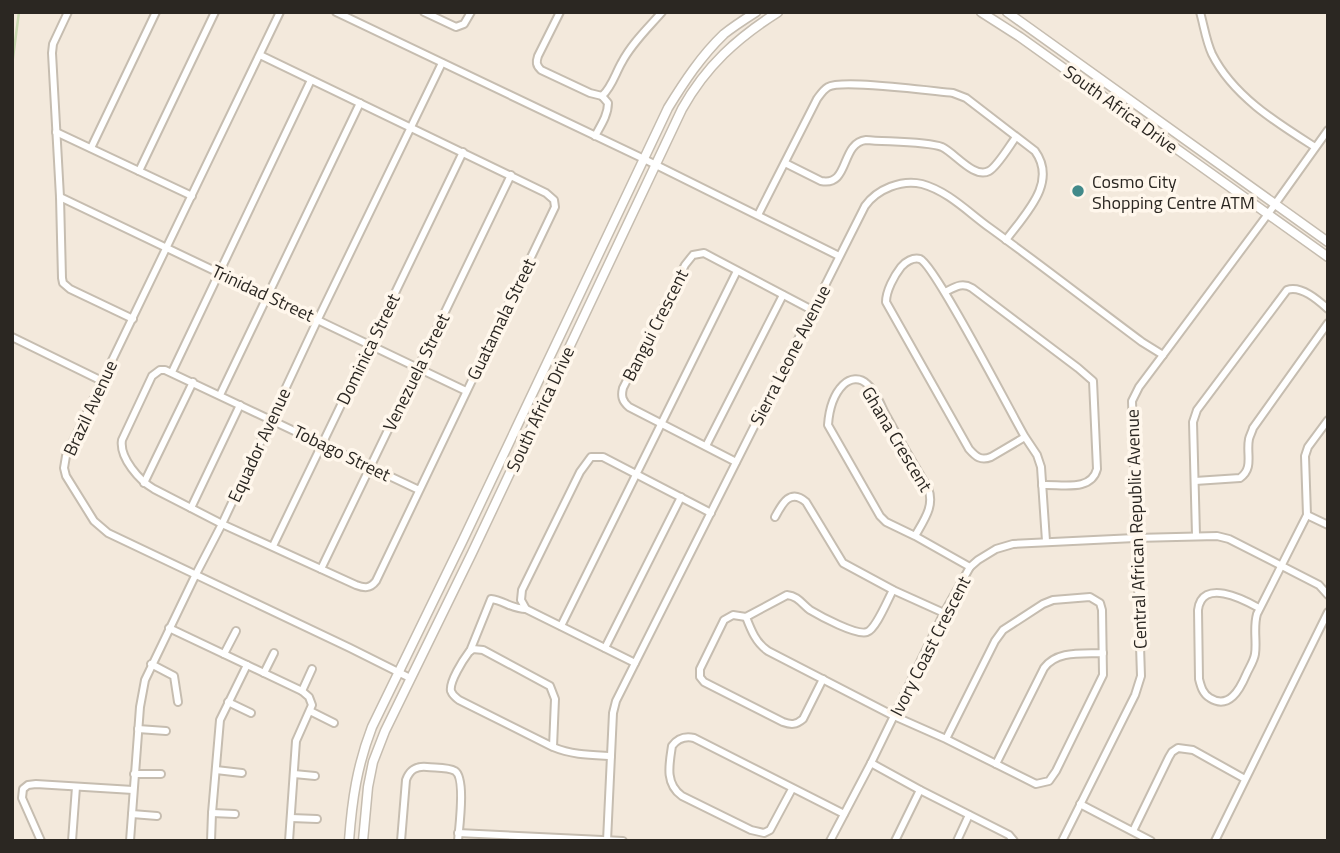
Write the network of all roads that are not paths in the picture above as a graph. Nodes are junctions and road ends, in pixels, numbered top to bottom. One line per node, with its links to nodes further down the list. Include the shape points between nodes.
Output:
1 (68, 12): 22 (street, via 52,53)
2 (156, 12): 26 (street)
3 (215, 12): 31 (street)
4 (280, 12): 15 (street, Brazil Avenue)
5 (336, 12): 16 (street)
6 (424, 12): 7 (street, via 456,27 464,24)
7 (471, 12)
8 (559, 12): 18 (street, via 538,56 538,67)
9 (662, 12): 18 (street, via 622,61)
10 (756, 12): 28 (street, South Africa Drive, via 723,35 700,60 668,108)
11 (778, 12): 30 (street, South Africa Drive, via 736,41 701,79)
12 (981, 12): 36 (street, South Africa Drive)
13 (1007, 12): 35 (street, South Africa Drive)
14 (1200, 12): 25 (street, via 1212,56 1237,89)
15 (260, 55): 17 (street, Guatamala Street); 34 (street, Brazil Avenue)
16 (442, 63): 20 (street, Equador Avenue); 23 (street)
17 (311, 80): 19 (street, Guatamala Street); 44 (street)
18 (602, 96): 23 (street, via 608,107)
19 (360, 103): 20 (street, Guatamala Street); 46 (street)
20 (411, 127): 27 (street, Guatamala Street); 51 (street, Equador Avenue)
21 (1328, 130): 25 (street, Central African Republic Avenue)
22 (56, 132): 26 (street); 33 (street)
23 (595, 136): 28 (street)
24 (1016, 137): 29 (street, via 985,172 972,169 941,146 866,139 854,144 840,173 827,183); 29 (street, via 960,95 836,85 822,91); 38 (street, via 1039,157 1043,178 1035,200)
25 (1315, 147): 35 (street, Central African Republic Avenue)
26 (91, 148): 31 (street)
27 (463, 152): 32 (street, Guatamala Street); 54 (street, Dominica Street)
28 (644, 159): 30 (street); 111 (street, South Africa Drive)
29 (785, 163): 37 (street)
30 (656, 166): 37 (street); 113 (street, South Africa Drive)
31 (139, 171): 34 (street)
32 (511, 175): 56 (street, Venezuela Street); 60 (street, Guatamala Street, via 547,193 555,207)
33 (60, 197): 40 (street, Trinidad Street); 50 (street, via 63,282)
34 (192, 197): 40 (street, Brazil Avenue)
35 (1275, 204): 36 (street, Central African Republic Avenue); 39 (street, South Africa Drive)
36 (1268, 214): 42 (street, South Africa Drive); 55 (street, Central African Republic Avenue)
37 (758, 215): 41 (street)
38 (1006, 240): 41 (street, Sierra Leone Avenue, via 942,193 909,183 888,188 869,201); 55 (street, Sierra Leone Avenue)
39 (1328, 242)
40 (167, 247): 44 (street, Trinidad Street); 50 (street, Brazil Avenue)
41 (839, 256): 49 (street, Sierra Leone Avenue)
42 (1328, 257)
43 (737, 271): 47 (street, Bangui Crescent); 65 (street); 65 (street, Bangui Crescent, via 704,253 693,255 630,375 621,394 624,402)
44 (219, 273): 46 (street, Trinidad Street); 57 (street)
45 (944, 292): 66 (street); 66 (street, via 928,265 914,259 902,265 886,302 975,456 991,457); 74 (street, via 966,285 1093,381 1095,476 1084,484)
46 (268, 295): 51 (street, Trinidad Street); 61 (street)
47 (783, 295): 49 (street, Bangui Crescent); 68 (street)
48 (1328, 309): 72 (street, via 1299,289 1283,293 1195,415)
49 (812, 310): 69 (street, Sierra Leone Avenue)
50 (133, 319): 58 (street, Brazil Avenue)
51 (318, 319): 54 (street, Trinidad Street); 63 (street, Equador Avenue)
52 (1328, 323): 72 (street, via 1253,428 1244,475)
53 (12, 337): 58 (street)
54 (370, 344): 56 (street, Trinidad Street); 67 (street, Dominica Street)
55 (1163, 355): 85 (street, Central African Republic Avenue, via 1132,401)
56 (418, 369): 60 (street, Trinidad Street); 70 (street, Venezuela Street)
57 (172, 372): 59 (street, Tobago Street); 73 (street, via 160,370 152,376 122,440 122,451)
58 (102, 381): 91 (street, Brazil Avenue, via 66,456 66,476 100,527)
59 (193, 382): 61 (street, Tobago Street); 73 (street)
60 (466, 391): 75 (street, Guatamala Street)
61 (220, 395): 62 (street, Tobago Street)
62 (240, 405): 63 (street, Tobago Street); 77 (street)
63 (272, 419): 67 (street, Tobago Street); 81 (street, Equador Avenue)
64 (1328, 420): 79 (street, via 1305,456)
65 (662, 424): 68 (street, Bangui Crescent); 71 (street)
66 (1025, 437): 74 (street, via 1037,455)
67 (322, 443): 70 (street, Tobago Street); 87 (street, Dominica Street)
68 (706, 446): 69 (street, Bangui Crescent)
69 (736, 462): 78 (street, Sierra Leone Avenue)
70 (370, 467): 75 (street, Tobago Street); 90 (street, Venezuela Street)
71 (636, 474): 76 (street); 95 (street, via 603,457 587,461 522,590); 99 (street)
72 (1195, 481): 83 (street)
73 (144, 483): 77 (street)
74 (1042, 485): 86 (street)
75 (419, 490): 90 (street, Guatamala Street, via 372,586 356,585)
76 (681, 497): 78 (street); 102 (street)
77 (191, 508): 81 (street)
78 (711, 513): 107 (street, Sierra Leone Avenue)
79 (1307, 515): 82 (street); 89 (street)
80 (775, 517): 92 (street, via 787,499 800,497 843,563)
81 (222, 524): 87 (street, Guatamala Street); 91 (street, Equador Avenue)
82 (1328, 525)
83 (1196, 535): 85 (street, Ivory Coast Crescent); 89 (street, Ivory Coast Crescent, via 1226,537)
84 (915, 536): 84 (street, Ghana Crescent, via 930,506 928,488 872,389 860,379 846,381 832,405 828,425 880,516); 88 (street, Ghana Crescent)
85 (1135, 538): 86 (street, Ivory Coast Crescent); 140 (street, Central African Republic Avenue, via 1141,676)
86 (1046, 541): 88 (street, Ivory Coast Crescent, via 1003,547)
87 (273, 547): 90 (street, Guatamala Street)
88 (970, 566): 97 (street, Ivory Coast Crescent)
89 (1282, 566): 93 (street, Ivory Coast Crescent, via 1319,585); 94 (street)
90 (321, 569)
91 (196, 574): 100 (street, Equador Avenue); 111 (street, Brazil Avenue)
92 (893, 590): 97 (street); 98 (street, via 867,633 847,628 787,595)
93 (1328, 595)
94 (1259, 608): 94 (street, via 1254,657 1240,689 1224,701 1210,698 1199,679 1200,602 1208,595 1224,594)
95 (526, 609): 99 (street); 103 (street, via 491,599)
96 (1328, 611): 135 (street)
97 (944, 613): 120 (street, Ivory Coast Crescent)
98 (746, 617): 114 (street, via 762,647); 114 (street, via 733,615 722,624 700,670 704,682 794,724 803,719)
99 (561, 626): 102 (street)
100 (169, 628): 106 (street); 108 (street, Equador Avenue)
101 (236, 631): 106 (street)
102 (605, 648): 107 (street)
103 (470, 651): 125 (street, via 487,652 550,686 555,699); 125 (street, via 451,684 455,697)
104 (274, 653): 112 (street)
105 (1103, 653): 124 (street, via 1100,603 1090,597 1043,604 999,635); 128 (street, via 1049,661); 128 (street, via 1103,675 1049,780 1036,784)
106 (224, 654): 109 (street)
107 (635, 663): 126 (street, Sierra Leone Avenue, via 614,706)
108 (151, 664): 116 (street, via 174,676); 122 (street, Equador Avenue, via 142,691)
109 (247, 665): 112 (street); 117 (street)
110 (312, 669): 115 (street)
111 (398, 672): 113 (street, Brazil Avenue); 159 (street, South Africa Drive, via 362,755)
112 (264, 673): 115 (street)
113 (410, 678): 160 (street, South Africa Drive, via 373,762)
114 (822, 679): 120 (street)
115 (302, 691): 118 (street, via 309,696)
116 (178, 702)
117 (228, 702): 119 (street); 129 (street, via 220,723)
118 (310, 711): 121 (street); 133 (street, via 296,741)
119 (251, 713)
120 (894, 716): 124 (street); 127 (street, Ivory Coast Crescent)
121 (334, 723)
122 (138, 729): 123 (street); 131 (street, Equador Avenue)
123 (166, 731)
124 (946, 740): 128 (street)
125 (553, 747): 126 (street, via 568,753)
126 (611, 756): 153 (street, Sierra Leone Avenue)
127 (871, 763): 139 (street); 144 (street, Ivory Coast Crescent)
128 (996, 764)
129 (216, 770): 130 (street); 141 (street)
130 (242, 773)
131 (134, 774): 132 (street); 138 (street, Equador Avenue)
132 (161, 774)
133 (294, 774): 134 (street); 147 (street)
134 (315, 776)
135 (1245, 779): 149 (street, via 1193,750 1178,748 1169,757); 169 (street)
136 (76, 787): 138 (street); 154 (street, via 32,784 23,789 22,798); 155 (street)
137 (792, 789): 137 (street, via 770,830 756,832 675,790 670,781 672,746 680,739 694,738); 144 (street)
138 (133, 790): 142 (street, Equador Avenue)
139 (920, 790): 145 (street); 164 (street)
140 (1080, 804): 149 (street); 167 (street, Central African Republic Avenue)
141 (212, 813): 143 (street); 157 (street)
142 (132, 814): 146 (street); 156 (street, Equador Avenue)
143 (235, 814)
144 (844, 814): 163 (street, Ivory Coast Crescent)
145 (969, 815): 165 (street); 166 (street)
146 (157, 816)
147 (291, 818): 148 (street); 158 (street)
148 (317, 820)
149 (1133, 831): 168 (street)
150 (458, 837): 151 (street); 161 (street, via 459,774 419,767 406,780)
151 (514, 838): 152 (street)
152 (570, 840): 153 (street)
153 (607, 840): 162 (street)
154 (41, 841)
155 (72, 841)
156 (130, 841)
157 (211, 841)
158 (289, 841)
159 (349, 841)
160 (363, 841)
161 (401, 841)
162 (623, 841)
163 (830, 841)
164 (895, 841)
165 (957, 841)
166 (1014, 841)
167 (1062, 841)
168 (1151, 841)
169 (1215, 841)

